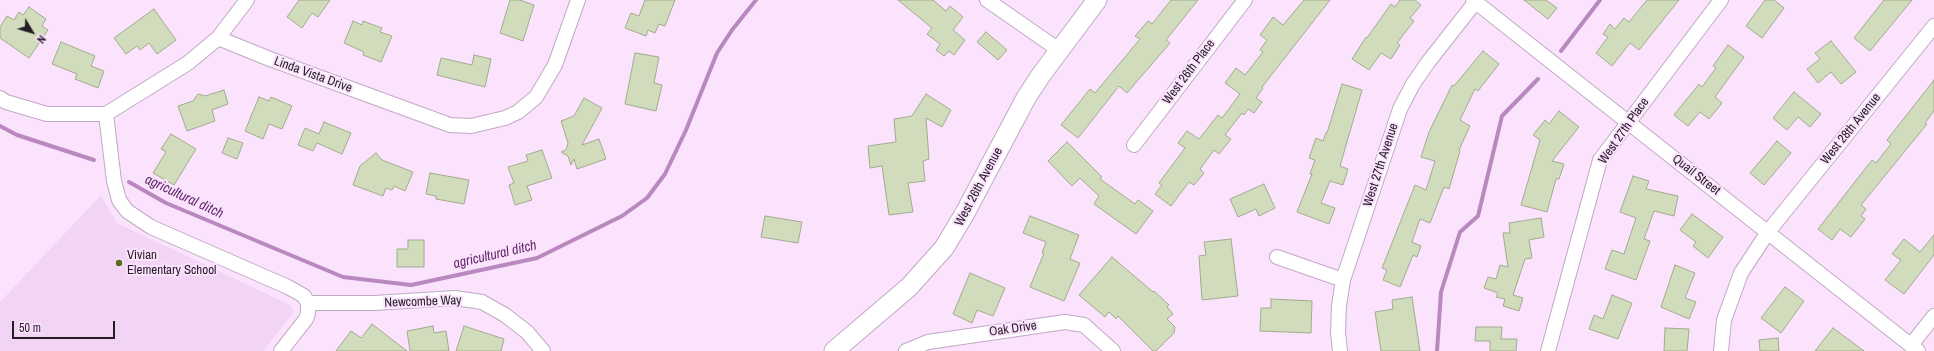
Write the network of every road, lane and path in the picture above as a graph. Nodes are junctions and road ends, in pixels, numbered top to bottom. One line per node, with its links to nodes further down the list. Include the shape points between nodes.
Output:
1 (247, 0): 9 (street)
2 (578, 0): 9 (street, Linda Vista Drive, via 555,65 536,97 518,112 505,118 471,126 450,125)
3 (987, 0): 10 (street)
4 (1097, 0): 10 (street, West 26th Avenue)
5 (1245, 0): 14 (street, West 26th Place)
6 (1721, 0): 13 (street, West 27th Place)
7 (1475, 1): 13 (street, Quail Street); 17 (street, West 27th Avenue, via 1413,84 1400,109)
8 (1934, 26): 15 (street, West 28th Avenue)
9 (218, 38): 12 (street, via 188,63)
10 (1058, 50): 23 (street, West 26th Avenue, via 1026,98 944,248 909,287)
11 (0, 98): 12 (street, via 47,114)
12 (106, 114): 18 (street, via 114,181 119,200 127,211 150,227 296,291 304,296)
13 (1628, 122): 15 (street, Quail Street); 27 (street, West 27th Place, via 1600,160)
14 (1134, 145)
15 (1768, 232): 20 (street, Quail Street); 28 (street, West 28th Avenue, via 1741,273 1724,320)
16 (1277, 257): 17 (street)
17 (1344, 280): 26 (street, West 27th Avenue, via 1339,306)
18 (308, 303): 21 (street, via 308,313); 22 (street, Newcombe Way, via 374,303 455,298 482,302 506,314 528,332)
19 (1934, 316): 20 (street)
20 (1914, 348)
21 (280, 351)
22 (543, 351)
23 (834, 351)
24 (906, 351): 25 (street, Oak Drive, via 928,342 1065,322 1084,325)
25 (1113, 351)
26 (1340, 351)
27 (1548, 351)
28 (1721, 351)

